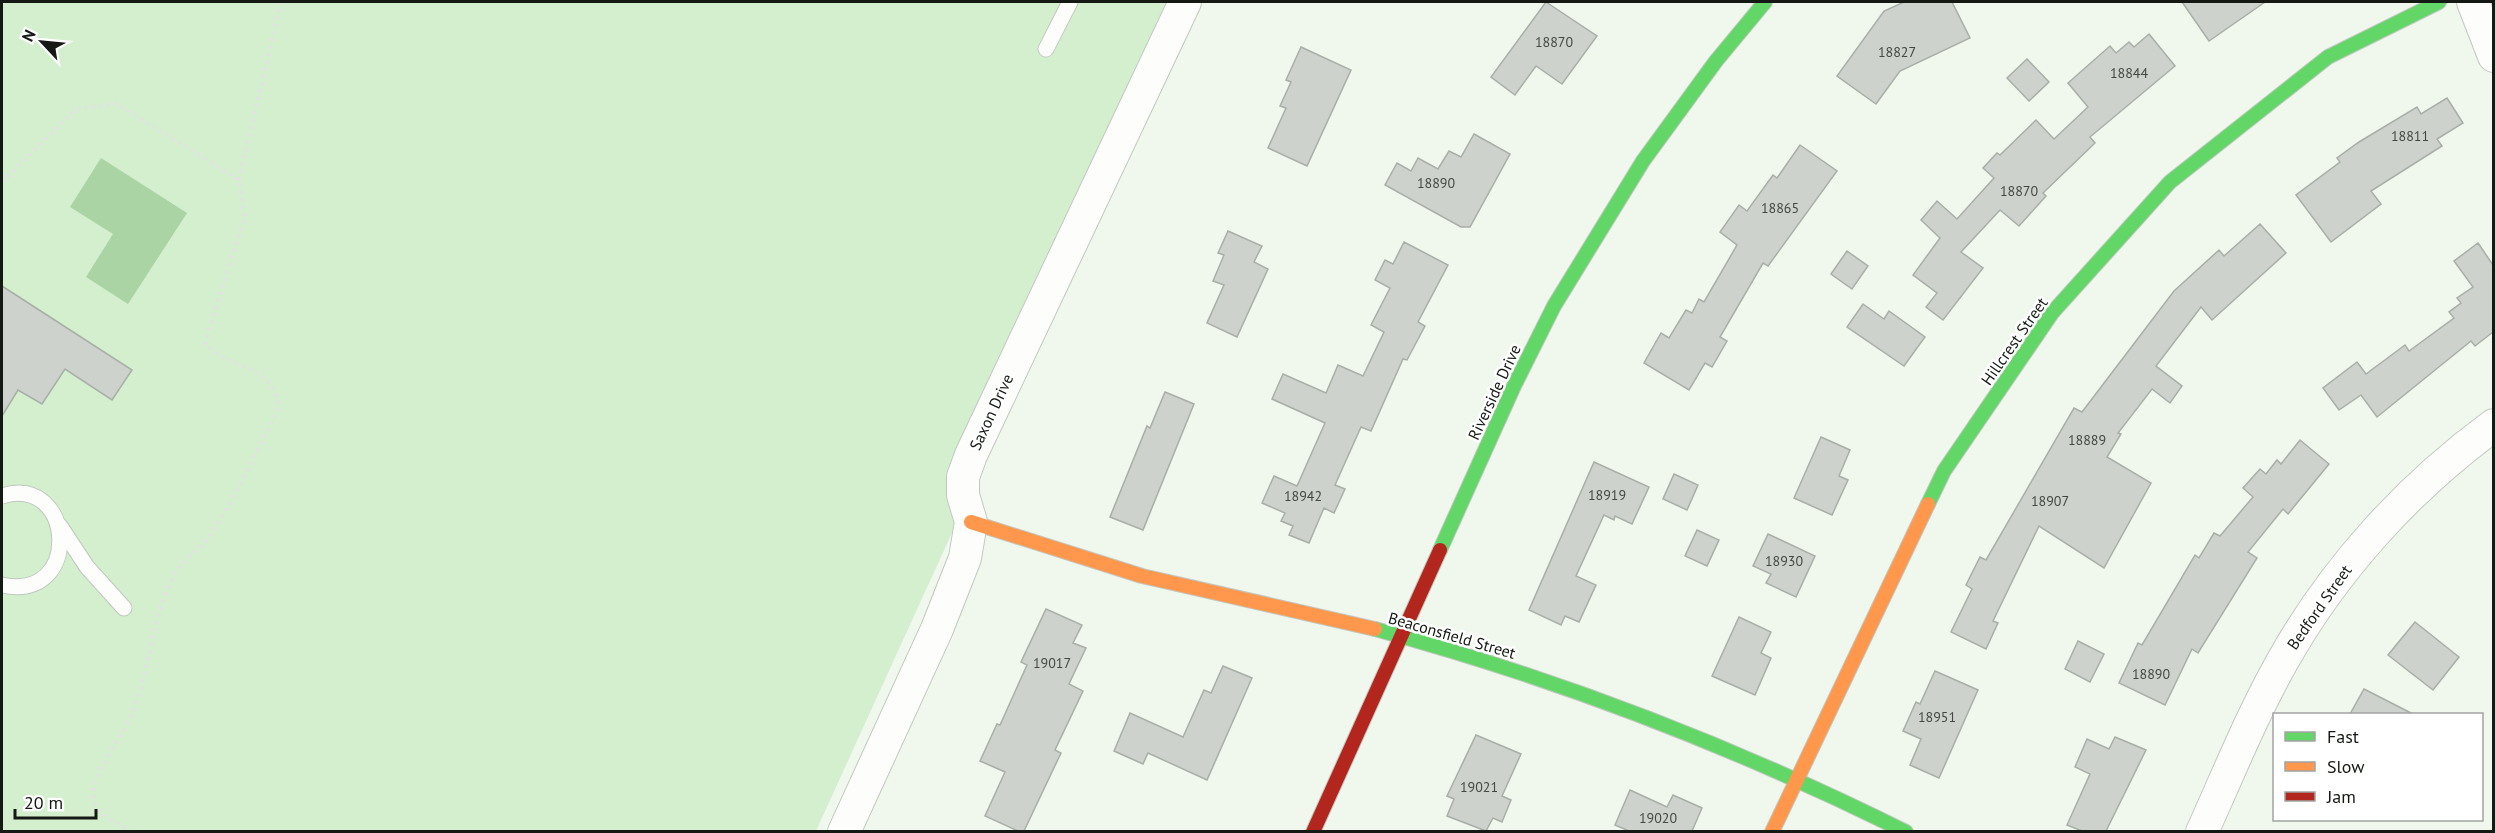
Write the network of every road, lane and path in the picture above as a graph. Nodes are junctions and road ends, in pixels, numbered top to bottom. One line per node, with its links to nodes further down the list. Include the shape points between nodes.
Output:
1 (281, 2): 9 (path)
2 (1185, 2): 13 (street, Saxon Drive, via 971,455 963,477 963,495)
3 (1765, 2): 17 (street, Riverside Drive, via 1643,161 1554,306)
4 (2439, 2): 18 (street, Hillcrest Street, via 2328,57 2170,182 2052,313 1944,471)
5 (2473, 2): 8 (street)
6 (1066, 7): 7 (lane)
7 (1046, 49)
8 (2493, 56)
9 (239, 180): 10 (path, via 117,104 76,109); 19 (path, via 245,217 205,343 214,353 260,372 276,392 279,408 210,536 175,573 163,596 129,722 95,783 94,803 107,818)
10 (2, 182)
11 (2493, 425): 24 (street, Bedford Street, via 2443,464 2395,510 2326,593 2260,703)
12 (2, 496): 14 (lane, via 25,495 39,500 51,510)
13 (971, 522): 17 (street, Beaconsfield Street, via 1113,569); 20 (street, Saxon Drive, via 965,558 937,629)
14 (58, 524): 15 (lane, via 61,539 53,568 28,585); 16 (lane, via 87,567)
15 (2, 585)
16 (124, 608)
17 (1401, 637): 18 (street, Beaconsfield Street, via 1567,688); 21 (street, Riverside Drive)
18 (1795, 779): 22 (street, Hillcrest Street); 23 (street, Beaconsfield Street)
19 (135, 831)
20 (844, 831)
21 (1313, 831)
22 (1772, 831)
23 (1906, 831)
24 (2202, 831)

